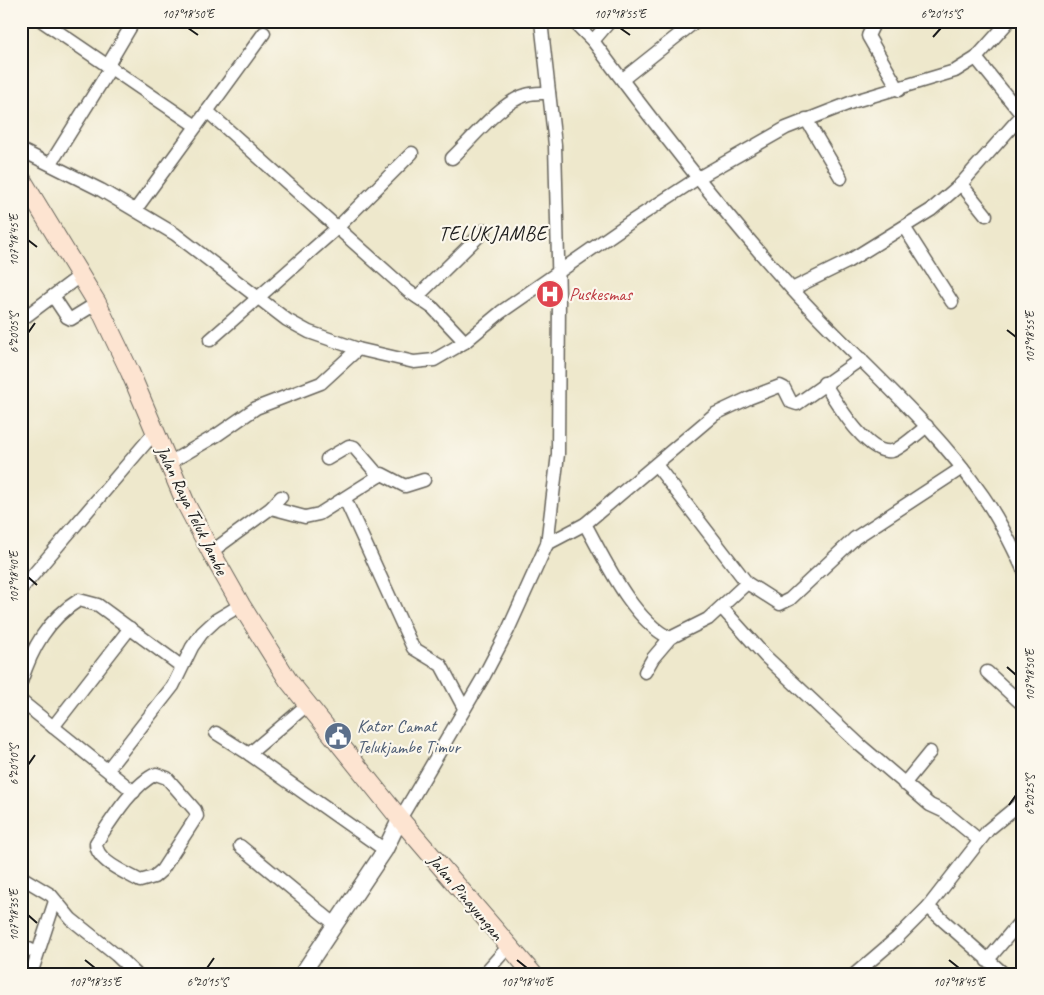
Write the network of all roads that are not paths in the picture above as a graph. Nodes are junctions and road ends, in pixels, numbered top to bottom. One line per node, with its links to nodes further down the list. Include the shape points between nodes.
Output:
1 (42, 21): 12 (street)
2 (134, 21): 12 (street)
3 (541, 21): 15 (street)
4 (573, 21): 10 (street)
5 (610, 21): 10 (street)
6 (696, 21): 13 (street)
7 (875, 21): 14 (street, via 868,36)
8 (1009, 21): 11 (street)
9 (264, 33): 16 (street)
10 (593, 41): 13 (street)
11 (976, 58): 14 (street, via 955,70); 17 (street)
12 (109, 66): 19 (street); 23 (street)
13 (623, 79): 25 (street)
14 (899, 90): 18 (street)
15 (549, 93): 22 (street, via 527,94 518,98); 33 (street, via 555,145)
16 (207, 111): 19 (street); 31 (street)
17 (1022, 115): 27 (street)
18 (806, 118): 25 (street); 26 (street)
19 (196, 126): 28 (street)
20 (21, 150): 23 (street)
21 (412, 152): 31 (street)
22 (452, 158)
23 (51, 163): 28 (street)
24 (21, 178): 34 (main road, Jalan Raya Teluk Jambe)
25 (698, 178): 33 (street); 35 (street)
26 (842, 178)
27 (961, 184): 29 (street); 30 (street, via 931,210)
28 (136, 209): 38 (street, via 175,234)
29 (986, 215)
30 (904, 227): 35 (street, via 847,262); 39 (street)
31 (337, 228): 37 (street); 38 (street)
32 (485, 230): 37 (street)
33 (558, 273): 43 (street); 59 (street, via 558,454)
34 (82, 275): 36 (street); 40 (main road, Jalan Raya Teluk Jambe)
35 (792, 289): 45 (street)
36 (53, 296): 40 (street, via 71,319); 41 (street)
37 (417, 296): 43 (street, via 433,308)
38 (258, 298): 42 (street); 44 (street, via 309,332)
39 (952, 302)
40 (97, 303): 48 (main road, Jalan Raya Teluk Jambe)
41 (21, 320)
42 (210, 340)
43 (464, 342): 44 (street, via 434,360 414,362)
44 (358, 349): 50 (street, via 321,383 256,408)
45 (861, 359): 46 (street); 47 (street)
46 (824, 383): 47 (street, via 854,426 868,441 883,450 893,451); 51 (street, via 797,404 791,402 780,386 715,414)
47 (927, 426): 52 (street)
48 (155, 432): 50 (main road, Jalan Raya Teluk Jambe); 63 (street)
49 (327, 459): 53 (street, via 349,446 354,447)
50 (168, 463): 60 (main road, Jalan Raya Teluk Jambe)
51 (657, 466): 58 (street); 62 (street)
52 (962, 468): 61 (street, via 1004,528); 62 (street, via 855,538 784,603 780,604)
53 (379, 476): 54 (street, via 384,474 405,486); 56 (street)
54 (424, 480)
55 (281, 497): 57 (street)
56 (346, 499): 57 (street, via 319,514 305,517); 75 (street, via 413,648 441,665)
57 (272, 508): 60 (street)
58 (585, 524): 59 (street); 67 (street, via 627,596 652,627)
59 (547, 544): 75 (street, via 508,630)
60 (210, 552): 64 (main road, Jalan Raya Teluk Jambe)
61 (1023, 569)
62 (747, 583): 65 (street)
63 (21, 589)
64 (241, 605): 68 (street, via 202,633); 73 (main road, Jalan Raya Teluk Jambe)
65 (722, 608): 67 (street, via 708,619); 81 (street, via 799,689)
66 (130, 628): 68 (street); 71 (street, via 98,605 79,600 68,607 38,640); 76 (street)
67 (670, 638): 69 (street, via 652,658)
68 (181, 666): 80 (street, via 172,686)
69 (645, 672)
70 (987, 672): 74 (street)
71 (21, 682)
72 (21, 701): 76 (street)
73 (308, 705): 79 (street); 84 (main road, Jalan Raya Teluk Jambe)
74 (1023, 705)
75 (464, 708): 84 (street)
76 (53, 727): 80 (street)
77 (216, 733): 79 (street)
78 (930, 752): 81 (street)
79 (249, 754): 87 (street)
80 (108, 769): 82 (street)
81 (904, 784): 85 (street)
82 (134, 792): 82 (street, via 151,777 163,775 197,816 162,870 140,881 102,857 96,848 100,837)
83 (1023, 801): 85 (street)
84 (400, 819): 87 (street); 94 (main road, Jalan Pinayungan)
85 (980, 840): 90 (street)
86 (240, 846): 92 (street)
87 (385, 850): 92 (street)
88 (21, 877): 89 (street, via 42,888)
89 (55, 901): 95 (street); 98 (street, via 71,919)
90 (928, 907): 96 (street); 102 (street)
91 (1023, 918): 96 (street)
92 (336, 925): 99 (street)
93 (21, 945): 95 (street)
94 (508, 947): 100 (street); 101 (main road, Jalan Pinayungan)
95 (37, 953): 97 (street)
96 (987, 961): 103 (street)
97 (31, 974)
98 (136, 974)
99 (302, 974)
100 (484, 974)
101 (533, 974)
102 (855, 974)
103 (1004, 974)

